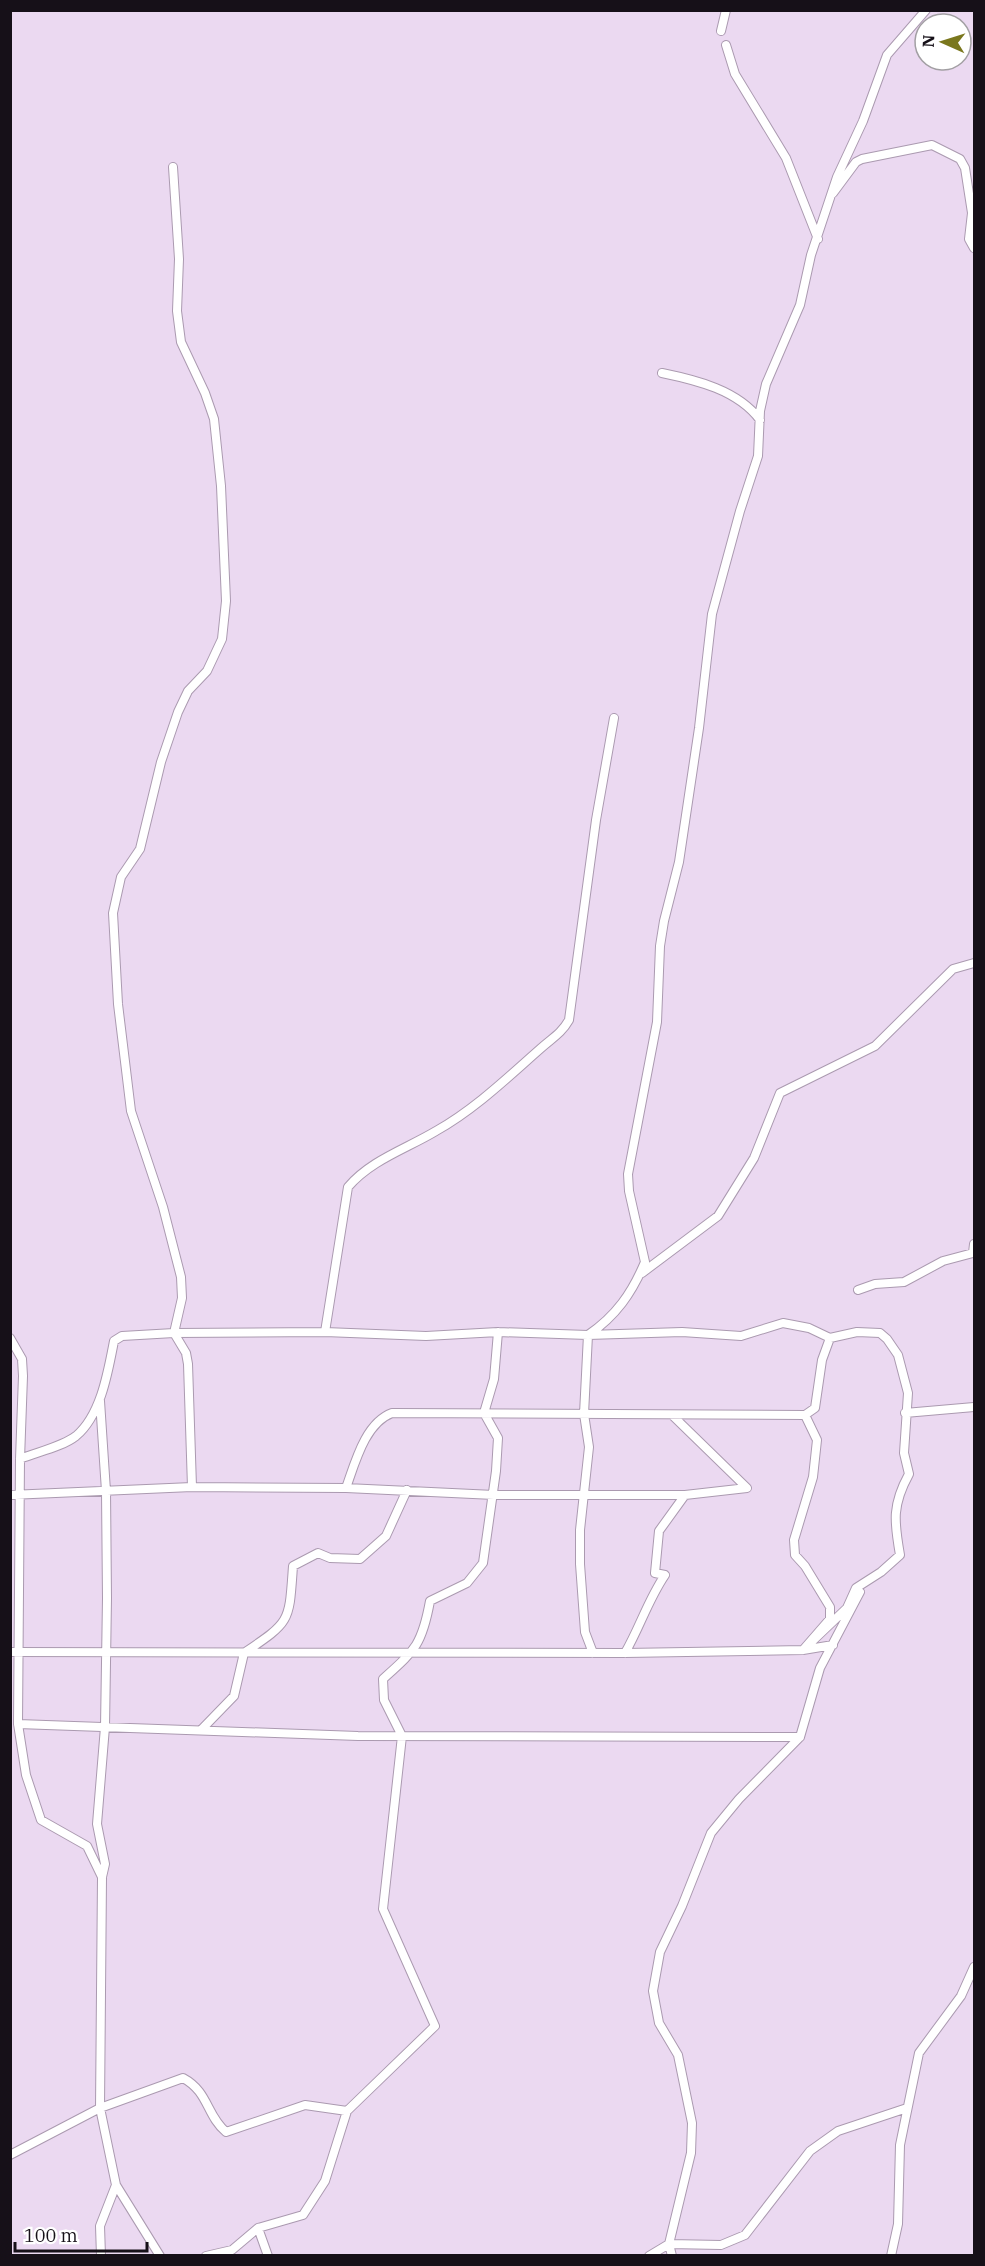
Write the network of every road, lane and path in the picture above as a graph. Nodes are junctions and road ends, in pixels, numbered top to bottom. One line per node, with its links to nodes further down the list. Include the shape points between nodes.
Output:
1 (726, 10): 3 (street)
2 (926, 10): 6 (street, via 886,55)
3 (721, 31)
4 (726, 45): 7 (street, via 735,74 786,158)
5 (173, 167): 18 (street, via 179,259 177,311 181,342 214,419 226,601 222,639 207,670 188,691 178,712 161,762 140,849 121,877 113,913 118,1004 131,1111 181,1277 182,1298)
6 (833, 194): 7 (street); 8 (street, via 855,162 932,145 960,159 965,168 972,213 969,238)
7 (818, 239): 10 (street, via 800,305 766,384)
8 (975, 248)
9 (662, 373): 10 (street, via 717,387 747,406)
10 (760, 420): 14 (street, via 758,456 712,614 679,862 661,938 657,1022 628,1174 645,1262)
11 (614, 718): 16 (street, via 569,1020 561,1034 496,1089 438,1131 360,1172 348,1187)
12 (975, 963): 14 (street, via 953,969 875,1046 780,1093 754,1158 718,1216)
13 (975, 1244): 15 (street, via 973,1253 943,1262 904,1282)
14 (640, 1275): 19 (street, via 609,1321)
15 (858, 1290)
16 (325, 1332): 17 (street, via 426,1336); 18 (street)
17 (498, 1332): 19 (street); 24 (street, via 494,1379)
18 (174, 1333): 22 (street, via 117,1338); 30 (street, via 188,1364)
19 (588, 1335): 21 (street, via 682,1332 741,1336 783,1323 809,1328); 26 (street)
20 (10, 1338): 29 (street, via 22,1359)
21 (830, 1338): 25 (street, via 857,1332 880,1333 887,1339 898,1355 908,1393); 28 (street, via 822,1360 815,1408)
22 (99, 1400): 29 (street, via 75,1437); 33 (street)
23 (975, 1407): 25 (street)
24 (484, 1413): 26 (street); 31 (street, via 402,1412 382,1416 365,1441); 36 (street, via 498,1438)
25 (905, 1413): 39 (street, via 904,1453 909,1474 894,1513 900,1555)
26 (584, 1414): 27 (street); 37 (street, via 589,1447)
27 (672, 1415): 28 (street); 38 (street, via 747,1488)
28 (805, 1415): 41 (street, via 817,1440 813,1477 794,1540 795,1555 830,1607 830,1619)
29 (20, 1459): 35 (street)
30 (192, 1487): 31 (street); 33 (street)
31 (346, 1488): 32 (street)
32 (407, 1490): 36 (street); 44 (street, via 386,1536 360,1559 330,1558 318,1553 292,1566 290,1610 279,1629)
33 (106, 1491): 35 (street); 43 (street)
34 (10, 1495): 35 (street)
35 (21, 1495): 42 (street)
36 (494, 1495): 37 (street); 47 (street, via 483,1563 467,1583 430,1601 424,1633)
37 (583, 1495): 38 (street); 45 (street, via 582,1602)
38 (685, 1495): 46 (street, via 659,1531 655,1573 665,1575 649,1599 643,1622)
39 (864, 1583): 40 (street); 41 (street, via 856,1588 847,1608)
40 (833, 1645): 41 (street); 52 (street, via 820,1668)
41 (802, 1650): 46 (street)
42 (14, 1652): 43 (street); 48 (street)
43 (107, 1653): 44 (street); 49 (street)
44 (244, 1653): 47 (street); 50 (street, via 234,1696)
45 (592, 1653): 46 (street); 47 (street)
46 (625, 1653)
47 (411, 1654): 51 (street, via 383,1679 384,1700)
48 (18, 1724): 49 (street); 53 (street, via 26,1775 41,1820 87,1846)
49 (105, 1727): 50 (street); 53 (street, via 97,1824 105,1864)
50 (201, 1731): 51 (street)
51 (402, 1736): 52 (street); 57 (street, via 383,1909 435,2026)
52 (800, 1737): 61 (street, via 711,1833 660,1952 653,1990 659,2023 678,2055 692,2123 691,2153)
53 (102, 1877): 55 (street)
54 (975, 1967): 56 (street, via 961,1996 919,2053)
55 (100, 2108): 57 (street, via 183,2078 196,2085 215,2122 226,2132 305,2105); 58 (street); 59 (street)
56 (907, 2108): 61 (street, via 838,2132 810,2151 745,2235 721,2245); 68 (street, via 900,2145 898,2224)
57 (347, 2111): 60 (street, via 325,2181 303,2215)
58 (10, 2155)
59 (116, 2185): 62 (street, via 100,2226); 63 (street)
60 (258, 2228): 64 (street, via 232,2250); 65 (street)
61 (669, 2244): 66 (street); 67 (street)
62 (101, 2256)
63 (160, 2256)
64 (206, 2256)
65 (268, 2256)
66 (649, 2256)
67 (672, 2256)
68 (891, 2256)

